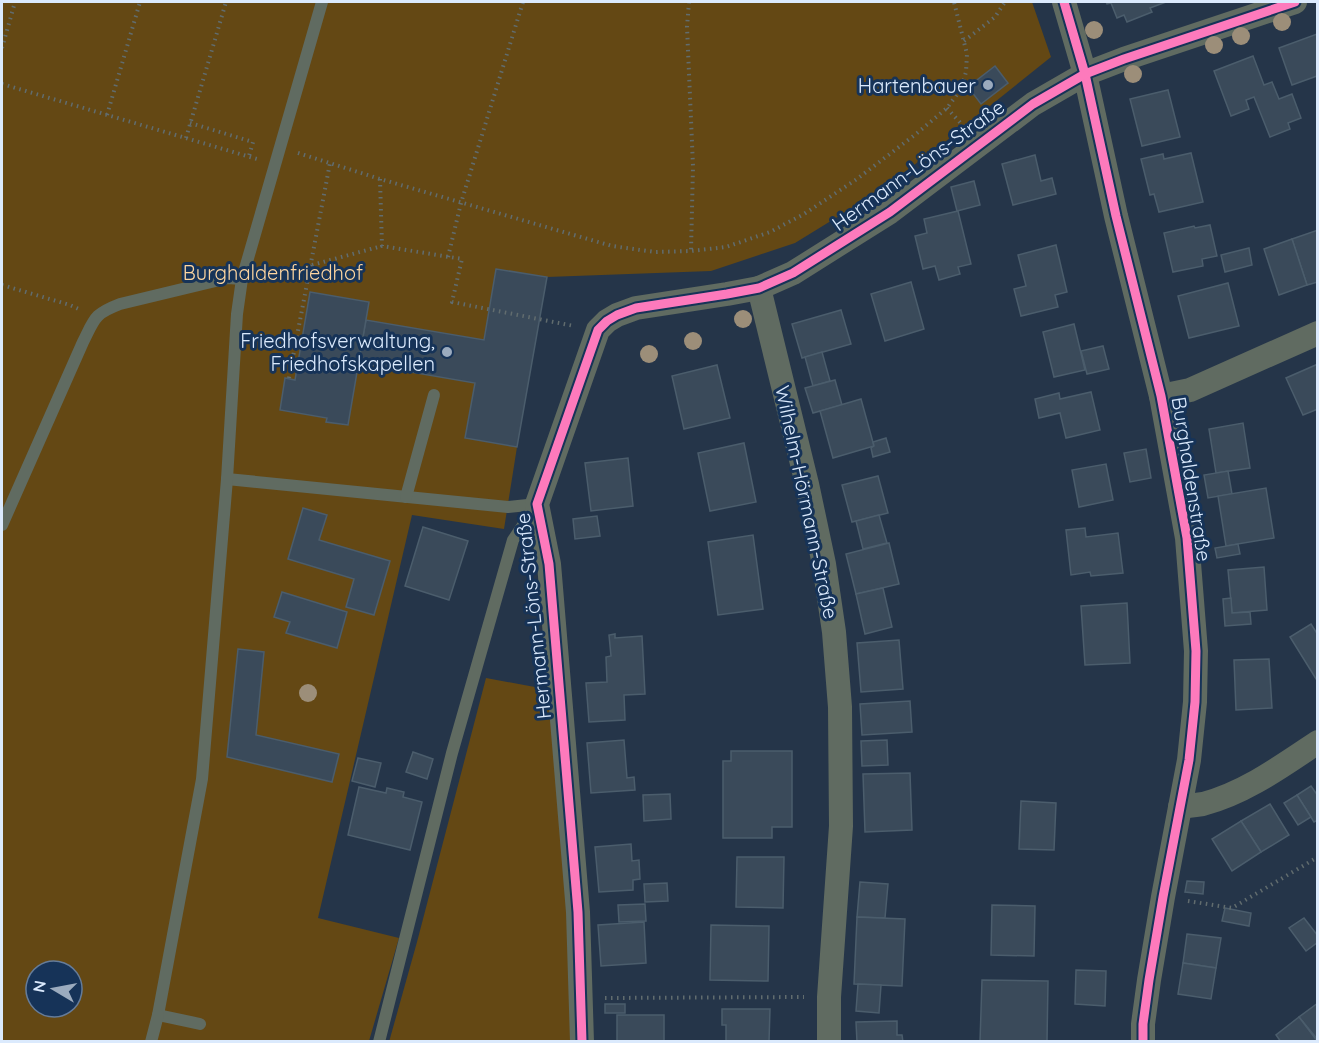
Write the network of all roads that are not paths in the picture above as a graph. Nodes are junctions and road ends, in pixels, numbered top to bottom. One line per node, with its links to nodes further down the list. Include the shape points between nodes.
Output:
1 (322, 2): 5 (lane)
2 (1064, 2): 4 (street, Burghaldenstraße)
3 (1295, 2): 4 (street, Hermann-Löns-Straße)
4 (1085, 74): 6 (street, Hermann-Löns-Straße, via 1033,104 890,212 793,273); 9 (street, Burghaldenstraße)
5 (242, 279): 10 (lane); 13 (lane, via 228,278 120,304 96,317)
6 (759, 288): 12 (street, Hermann-Löns-Straße, via 636,308 607,321 598,330); 21 (street, Wilhelm-Hörmann-Straße, via 810,496 834,632 840,707 841,826)
7 (1317, 333): 9 (street, via 1190,390)
8 (434, 395): 11 (lane)
9 (1161, 396): 15 (street, Burghaldenstraße, via 1187,538 1196,651 1190,760)
10 (227, 479): 11 (lane); 16 (lane, via 202,779)
11 (406, 497): 12 (lane, via 508,507)
12 (537, 504): 19 (lane, via 513,540 452,753); 20 (street, Hermann-Löns-Straße, via 550,575 578,912)
13 (2, 525)
14 (1317, 742): 15 (street, via 1230,794)
15 (1180, 807): 22 (street, Burghaldenstraße, via 1149,980)
16 (158, 1015): 17 (lane); 18 (lane)
17 (200, 1024)
18 (151, 1041)
19 (378, 1041)
20 (582, 1041)
21 (829, 1041)
22 (1143, 1041)

